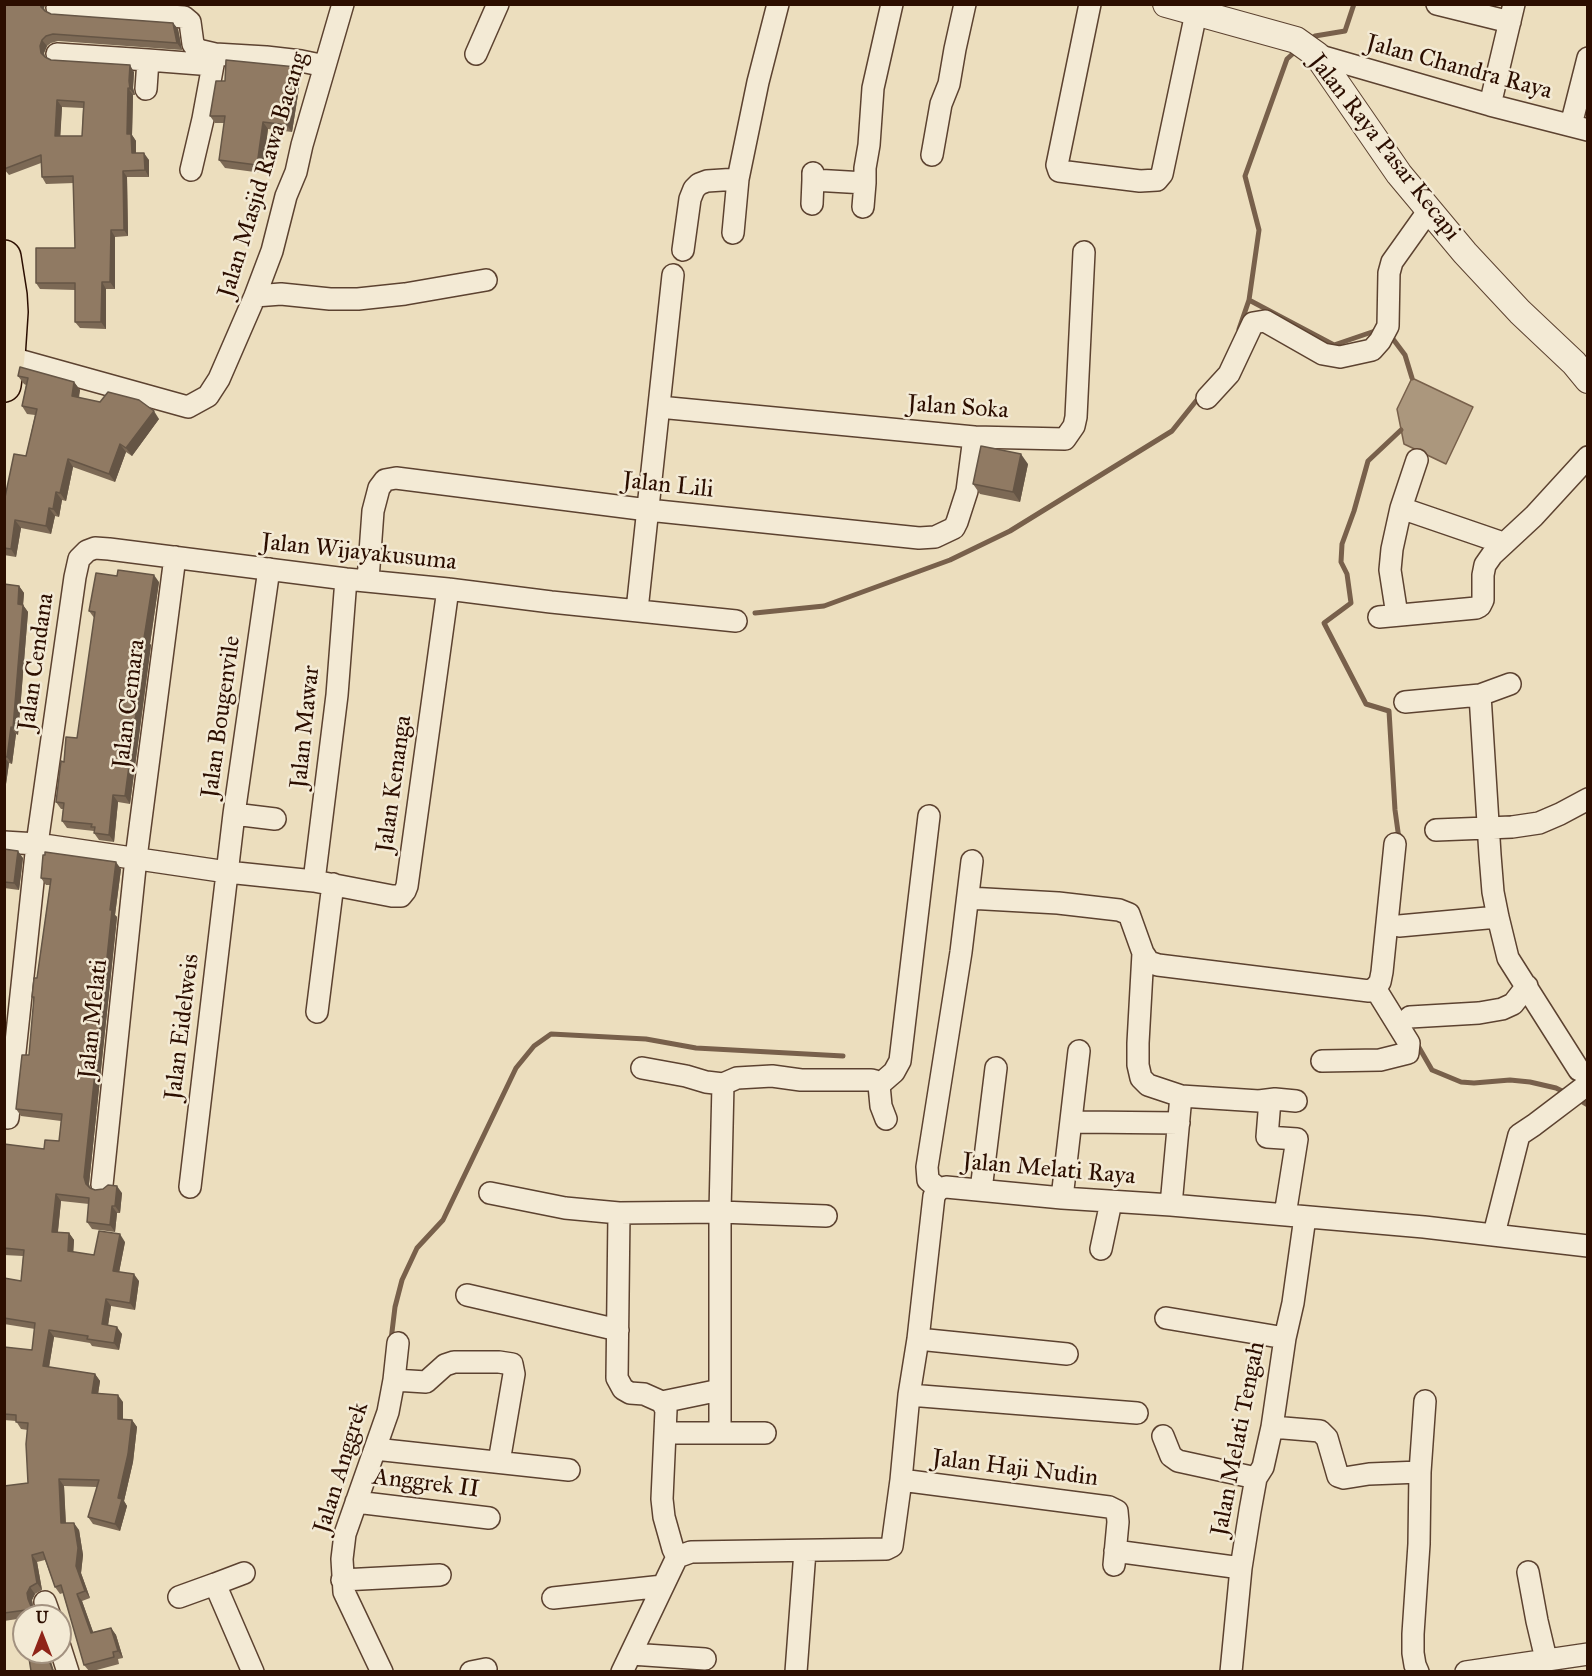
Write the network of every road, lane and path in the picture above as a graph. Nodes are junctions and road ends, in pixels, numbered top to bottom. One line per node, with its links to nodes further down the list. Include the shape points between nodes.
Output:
1 (343, 4): 18 (street, Jalan Masjid Rawa Bacang)
2 (498, 4): 14 (street)
3 (778, 4): 24 (street)
4 (892, 4): 25 (street, via 873,88)
5 (965, 4): 22 (street)
6 (1090, 4): 10 (street, via 1057,165 1059,171 1140,181 1157,180 1162,174)
7 (1166, 4): 10 (street, Jalan Raya Pasar Kecapi)
8 (1437, 4): 11 (street)
9 (57, 8): 16 (street, via 183,17 189,22 193,44)
10 (1196, 13): 12 (street, Jalan Raya Pasar Kecapi)
11 (1512, 13): 20 (street)
12 (1308, 49): 20 (street, Jalan Chandra Raya); 28 (street, Jalan Raya Pasar Kecapi)
13 (57, 54): 17 (street)
14 (476, 54)
15 (1587, 58): 21 (street)
16 (214, 59): 17 (street); 18 (street, via 266,57); 23 (street)
17 (148, 60): 19 (street)
18 (325, 66): 35 (street, Jalan Masjid Rawa Bacang)
19 (146, 89)
20 (1490, 105): 21 (street, Jalan Chandra Raya)
21 (1579, 128)
22 (932, 154)
23 (191, 171)
24 (738, 179): 29 (street); 30 (street, via 707,181 694,189)
25 (865, 183): 26 (street, via 813,176); 27 (street)
26 (812, 204)
27 (863, 207)
28 (1430, 210): 37 (street, Jalan Raya Pasar Kecapi, via 1465,253); 38 (street, via 1392,262 1384,334 1372,350 1340,357 1323,354 1265,321 1253,323 1230,374)
29 (733, 233)
30 (683, 250)
31 (1084, 252): 40 (street, Jalan Soka, via 1076,417 1070,434 1065,439)
32 (4, 257): 36 (main road, via 10,295)
33 (673, 275): 39 (street)
34 (486, 280): 35 (street, via 358,299 281,294)
35 (255, 297): 36 (street, Jalan Masjid Rawa Bacang, via 219,379 208,396 188,407)
36 (6, 371)
37 (1587, 380)
38 (1207, 398)
39 (659, 407): 40 (street, Jalan Soka); 44 (street)
40 (974, 437): 44 (street, Jalan Lili, via 967,491 957,522 954,528 934,537)
41 (1587, 457): 45 (street, via 1534,516)
42 (1417, 460): 43 (street)
43 (1401, 508): 45 (street); 45 (street, via 1392,549 1388,616 1480,606 1485,565)
44 (648, 510): 50 (street, Jalan Lili, via 396,478 386,480 379,488 373,511); 52 (street)
45 (1503, 543)
46 (175, 557): 47 (street, Jalan Wijayakusuma, via 95,548); 48 (street, Jalan Wijayakusuma); 66 (street, Jalan Cemara)
47 (79, 559): 64 (street, Jalan Cendana)
48 (269, 569): 49 (street, Jalan Wijayakusuma); 58 (street, Jalan Bougenvile)
49 (346, 579): 50 (street, Jalan Wijayakusuma); 69 (street, Jalan Mawar)
50 (368, 580): 51 (street, Jalan Wijayakusuma)
51 (448, 589): 52 (street, Jalan Wijayakusuma); 69 (street, Jalan Kenanga, via 405,891 401,896 392,896)
52 (637, 610): 53 (street, Jalan Wijayakusuma)
53 (736, 621)
54 (1510, 684): 55 (street)
55 (1480, 695): 56 (street); 61 (street)
56 (1405, 702)
57 (1587, 798): 61 (street, via 1539,823)
58 (234, 814): 60 (street); 68 (street, Jalan Bougenvile)
59 (929, 816): 83 (street, via 900,1061)
60 (274, 819)
61 (1489, 828): 62 (street); 71 (street)
62 (1436, 830)
63 (7, 842): 64 (street)
64 (37, 844): 66 (street); 88 (street, Jalan Cendana)
65 (1395, 844): 75 (street, via 1382,972)
66 (136, 858): 68 (street); 92 (street, Jalan Melati)
67 (972, 861): 70 (street)
68 (227, 872): 69 (street); 93 (street, Jalan Eidelweis)
69 (323, 882): 76 (street, Jalan Mawar)
70 (968, 898): 73 (street, via 1119,910 1128,914); 94 (street, via 927,1167 928,1180)
71 (1498, 917): 72 (street); 74 (street, via 1508,958)
72 (1399, 926)
73 (1143, 953): 75 (street, via 1149,962 1168,966 1357,990); 85 (street, via 1138,1043 1141,1078 1148,1085)
74 (1527, 986): 77 (street, via 1513,1004 1502,1009); 84 (street)
75 (1375, 987): 79 (street, via 1410,1043 1408,1053 1380,1060)
76 (317, 1012)
77 (1410, 1017)
78 (1079, 1051): 97 (street)
79 (1323, 1061)
80 (642, 1068): 82 (street)
81 (996, 1068): 95 (street)
82 (723, 1084): 83 (street, via 737,1078 772,1076 871,1080); 100 (street)
83 (879, 1085): 89 (street)
84 (1575, 1088): 104 (street, via 1519,1135)
85 (1181, 1096): 86 (street); 91 (street)
86 (1270, 1100): 87 (street); 103 (street, Jalan Melati Tengah, via 1267,1137 1297,1139)
87 (1296, 1101)
88 (8, 1118)
89 (886, 1119)
90 (1080, 1122): 91 (street)
91 (1179, 1123): 99 (street)
92 (102, 1185)
93 (190, 1187)
94 (939, 1189): 95 (street, Jalan Melati Raya, via 946,1186); 111 (street, Jalan Melati Raya, via 934,1197)
95 (981, 1190): 97 (street, Jalan Melati Raya)
96 (490, 1193): 101 (street, via 566,1208)
97 (1062, 1198): 98 (street, Jalan Melati Raya)
98 (1111, 1202): 99 (street, Jalan Melati Raya); 106 (street)
99 (1171, 1205): 103 (street, Jalan Melati Raya)
100 (720, 1212): 101 (street); 102 (street); 115 (street)
101 (619, 1213): 109 (street)
102 (826, 1216)
103 (1295, 1216): 104 (street, Jalan Melati Raya); 110 (street, Jalan Melati Tengah, via 1293,1303)
104 (1494, 1234): 105 (street, Jalan Melati Raya)
105 (1587, 1246)
106 (1101, 1249)
107 (467, 1295): 109 (street)
108 (1166, 1318): 110 (street)
109 (618, 1330): 118 (street, via 617,1378 623,1389)
110 (1285, 1338): 120 (street, Jalan Melati Tengah)
111 (918, 1339): 113 (street); 116 (street, Jalan Melati Raya)
112 (398, 1343): 114 (street, Jalan Anggrek)
113 (1068, 1354)
114 (394, 1380): 125 (street, Jalan Anggrek); 126 (street, via 426,1382 454,1362 512,1364 514,1374)
115 (720, 1390): 118 (street); 122 (street)
116 (909, 1395): 119 (street); 130 (street, Jalan Melati Raya)
117 (1425, 1401): 128 (street)
118 (662, 1402): 121 (street, via 666,1410)
119 (1137, 1413)
120 (1272, 1427): 128 (street, via 1320,1431 1327,1438 1338,1476 1344,1478); 129 (street, Jalan Melati Tengah, via 1263,1467)
121 (665, 1433): 122 (street); 134 (street, via 662,1499)
122 (720, 1433): 123 (street)
123 (765, 1433)
124 (1163, 1436): 129 (street, via 1171,1456 1178,1461)
125 (375, 1449): 126 (street); 131 (street, Jalan Anggrek)
126 (499, 1462): 127 (street)
127 (569, 1470)
128 (1420, 1472): 152 (street, via 1413,1634)
129 (1256, 1478): 135 (street, Jalan Melati Tengah)
130 (901, 1480): 133 (street, Jalan Melati Raya, via 892,1546); 135 (street, Jalan Haji Nudin, via 1109,1508 1117,1512 1115,1558)
131 (356, 1502): 132 (street, Anggrek II); 139 (street, Jalan Anggrek, via 345,1534)
132 (489, 1518)
133 (805, 1551): 134 (street, Jalan Melati Raya, via 691,1552); 150 (street)
134 (677, 1557): 141 (street)
135 (1241, 1568): 151 (street, Jalan Melati Tengah)
136 (1528, 1572): 146 (street)
137 (244, 1573): 140 (street)
138 (440, 1575): 139 (street)
139 (342, 1580): 149 (street, Jalan Anggrek, via 347,1600)
140 (215, 1584): 142 (street); 148 (street)
141 (663, 1586): 143 (street); 147 (street)
142 (179, 1597)
143 (553, 1598)
144 (1587, 1654): 146 (street)
145 (705, 1659): 147 (street)
146 (1546, 1659): 153 (street)
147 (627, 1663)
148 (253, 1671)
149 (382, 1671)
150 (796, 1671)
151 (1231, 1671)
152 (1418, 1671)
153 (1466, 1671)

